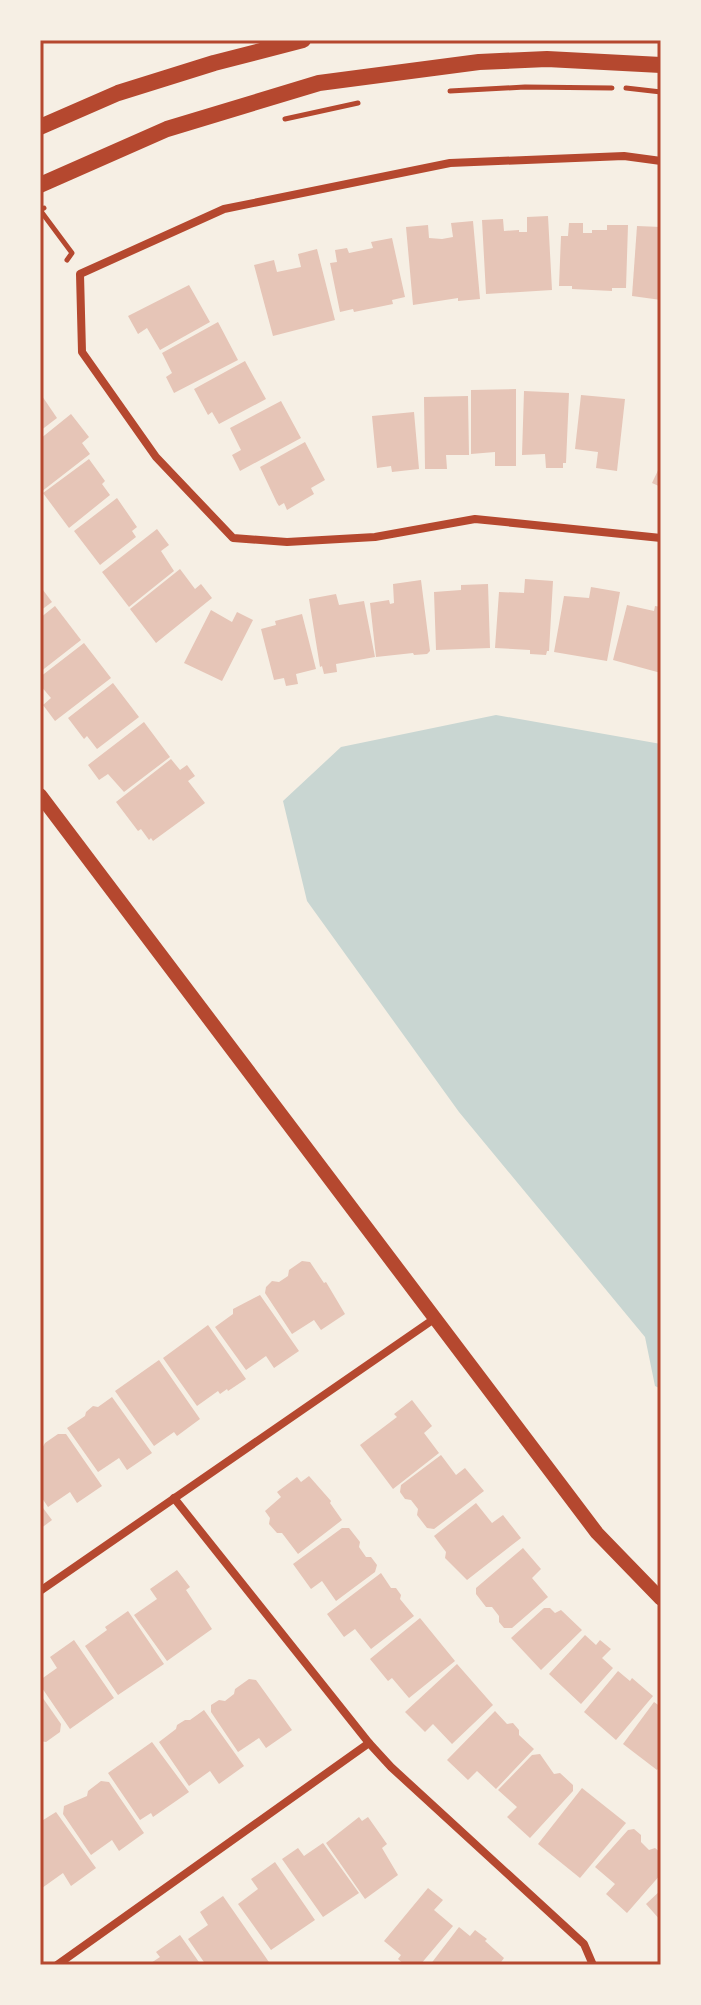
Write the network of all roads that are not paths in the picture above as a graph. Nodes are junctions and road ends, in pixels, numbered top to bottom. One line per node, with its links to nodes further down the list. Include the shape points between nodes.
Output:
1 (303, 40): 3 (main road, via 118,93)
2 (661, 65): 5 (main road, via 479,62 319,83 167,129)
3 (40, 127)
4 (661, 161): 6 (street, via 624,156 450,163 224,209 80,274 82,352 156,457 233,538 287,542 375,537 475,519)
5 (40, 185)
6 (661, 538)
7 (40, 795): 8 (street)
8 (434, 1319): 9 (street); 11 (street, via 597,1533)
9 (174, 1498): 10 (street); 12 (street)
10 (40, 1591)
11 (661, 1599)
12 (369, 1743): 13 (street); 14 (street, via 584,1944)
13 (57, 1965)
14 (593, 1965)

